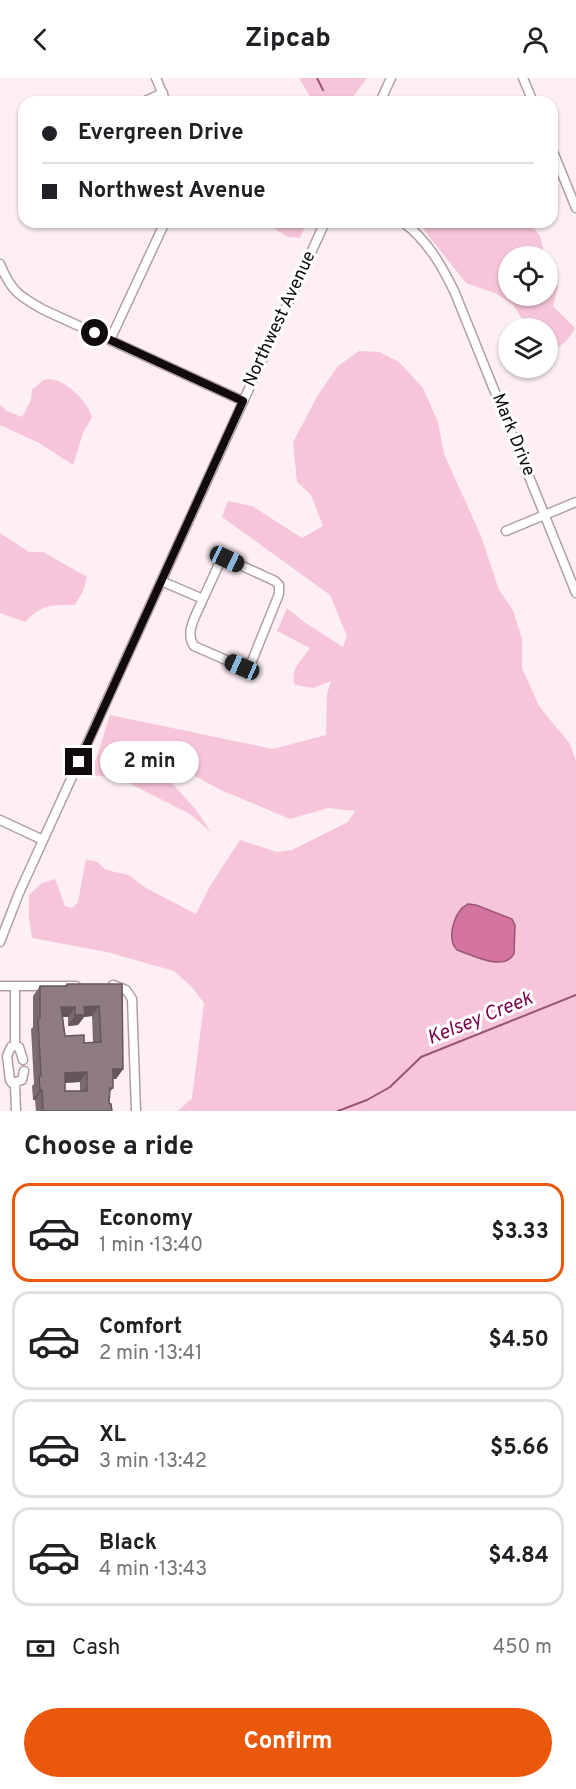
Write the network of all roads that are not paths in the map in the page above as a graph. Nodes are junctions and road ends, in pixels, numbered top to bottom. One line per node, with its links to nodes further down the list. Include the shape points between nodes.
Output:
1 (156, 78): 4 (street)
2 (391, 78): 5 (street)
3 (523, 78): 6 (street)
4 (164, 96)
5 (383, 96)
6 (530, 96)
7 (558, 164): 8 (street)
8 (576, 208)
9 (162, 228): 13 (street)
10 (322, 228): 14 (street, Northwest Avenue)
11 (410, 228): 16 (street, Mark Drive, via 444,270)
12 (0, 264): 13 (street, via 20,297)
13 (110, 340): 14 (street)
14 (243, 401): 18 (street, Northwest Avenue)
15 (576, 502): 16 (street)
16 (546, 514): 17 (street); 19 (street, Mark Drive)
17 (506, 531)
18 (161, 581): 20 (street); 22 (street, Northwest Avenue)
19 (576, 593)
20 (203, 599): 20 (street, via 189,633 190,641 242,667 247,665 279,594 279,585 227,559 219,564)
21 (0, 819): 22 (street)
22 (43, 840): 23 (street, Northwest Avenue)
23 (0, 942)
24 (0, 986): 25 (street)
25 (15, 986): 26 (street); 28 (street)
26 (82, 986)
27 (104, 986): 34 (street, via 126,990 132,999)
28 (15, 1046): 29 (street, via 22,1050); 30 (street, via 8,1051)
29 (23, 1060)
30 (4, 1065): 32 (street, via 9,1080)
31 (24, 1071): 32 (street)
32 (15, 1084): 33 (street)
33 (16, 1111)
34 (136, 1111)

